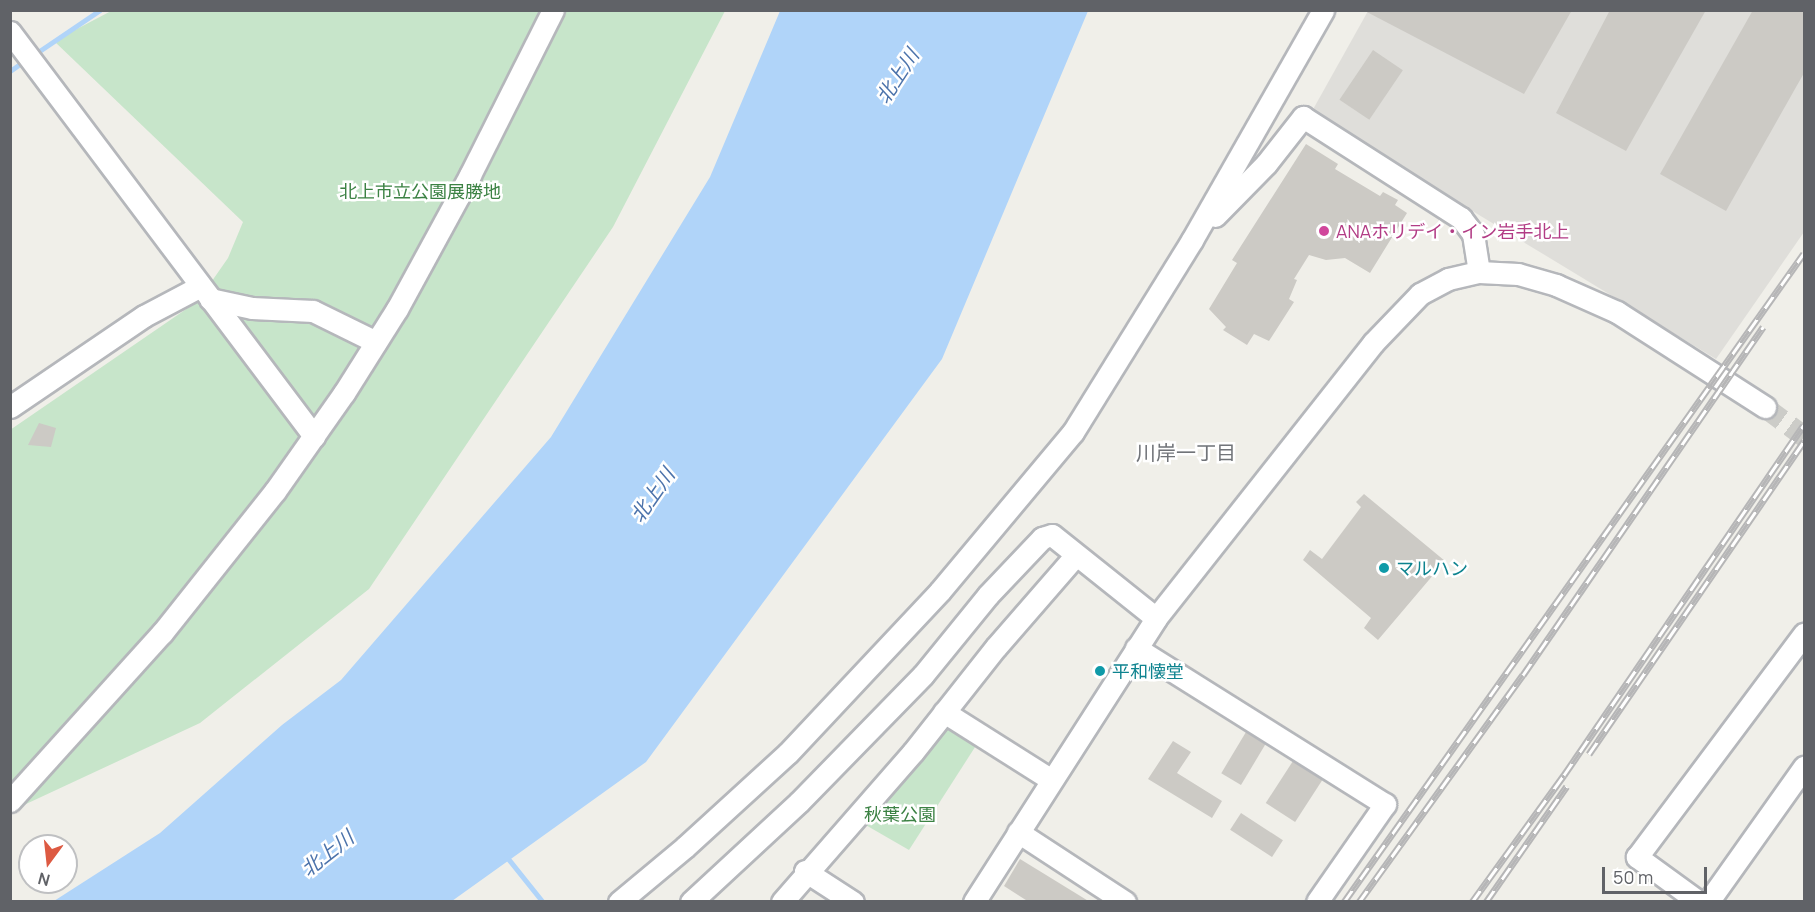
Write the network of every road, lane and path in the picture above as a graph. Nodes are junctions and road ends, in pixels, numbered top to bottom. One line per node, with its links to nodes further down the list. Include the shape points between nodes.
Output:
1 (553, 10): 7 (street, via 471,175)
2 (1323, 10): 4 (street)
3 (10, 32): 6 (street)
4 (1192, 240): 5 (street, via 1266,164 1303,117 1461,218 1473,234); 21 (street, via 1073,432 1010,511 788,753)
5 (1479, 272): 9 (street, via 1518,274 1556,285 1617,312); 12 (street, via 1448,279 1420,294 1395,317)
6 (205, 293): 7 (street, via 252,308 313,311); 8 (street, via 144,316); 10 (street)
7 (376, 342): 10 (street)
8 (10, 406)
9 (1765, 407)
10 (314, 436): 18 (street, via 162,633)
11 (1076, 556): 12 (street); 15 (street); 22 (street, via 1052,535 1042,538 988,595 923,675 799,802)
12 (1156, 618): 14 (street)
13 (1804, 634): 28 (street, via 1637,857)
14 (1136, 648): 17 (street); 27 (street, via 1385,804)
15 (944, 712): 17 (street); 20 (street)
16 (1804, 767): 29 (street)
17 (1050, 779): 19 (street)
18 (10, 801)
19 (1018, 832): 25 (street); 26 (street)
20 (805, 871): 23 (street); 24 (street)
21 (619, 902)
22 (692, 902)
23 (782, 902)
24 (853, 902)
25 (974, 902)
26 (1125, 902)
27 (1317, 902)
28 (1699, 902)
29 (1708, 902)

